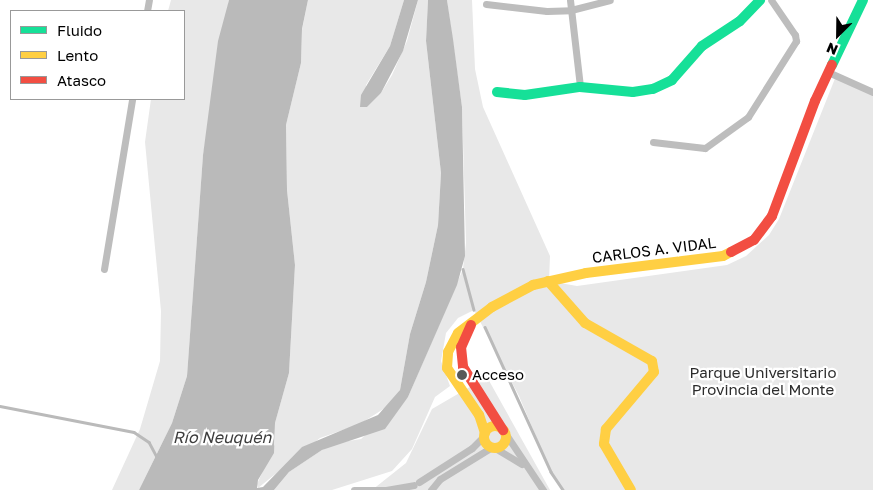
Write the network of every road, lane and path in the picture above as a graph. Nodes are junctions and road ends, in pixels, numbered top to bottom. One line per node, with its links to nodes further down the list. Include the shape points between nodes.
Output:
1 (570, 0): 7 (street)
2 (610, 0): 7 (street)
3 (760, 0): 9 (street, via 740,21 702,46 680,72 664,84 633,92)
4 (771, 0): 13 (street, via 796,41 748,117 705,148)
5 (863, 0): 8 (street, CARLOS A. VIDAL)
6 (486, 4): 7 (street, via 523,11)
7 (571, 10): 9 (street)
8 (828, 72): 11 (street); 15 (street, CARLOS A. VIDAL, via 772,216 750,243 718,257)
9 (580, 87): 10 (street, via 525,95)
10 (497, 92)
11 (873, 92)
12 (132, 100): 14 (street)
13 (653, 142)
14 (104, 269)
15 (548, 281): 16 (street, CARLOS A. VIDAL, via 517,292); 26 (street, via 586,323 652,361 654,372 606,429 604,444)
16 (479, 317): 17 (street, via 463,339 462,362 475,390); 18 (street, via 455,337 446,364 455,384 479,415)
17 (504, 431): 18 (street, via 493,426); 19 (street, via 504,442); 20 (street)
18 (485, 434): 19 (street); 21 (street, via 472,448)
19 (493, 447): 20 (street); 24 (street, via 440,479)
20 (524, 466): 25 (street)
21 (415, 486): 23 (street); 24 (street, via 427,484)
22 (354, 490): 23 (street)
23 (387, 490)
24 (431, 490)
25 (543, 490)
26 (631, 490)

